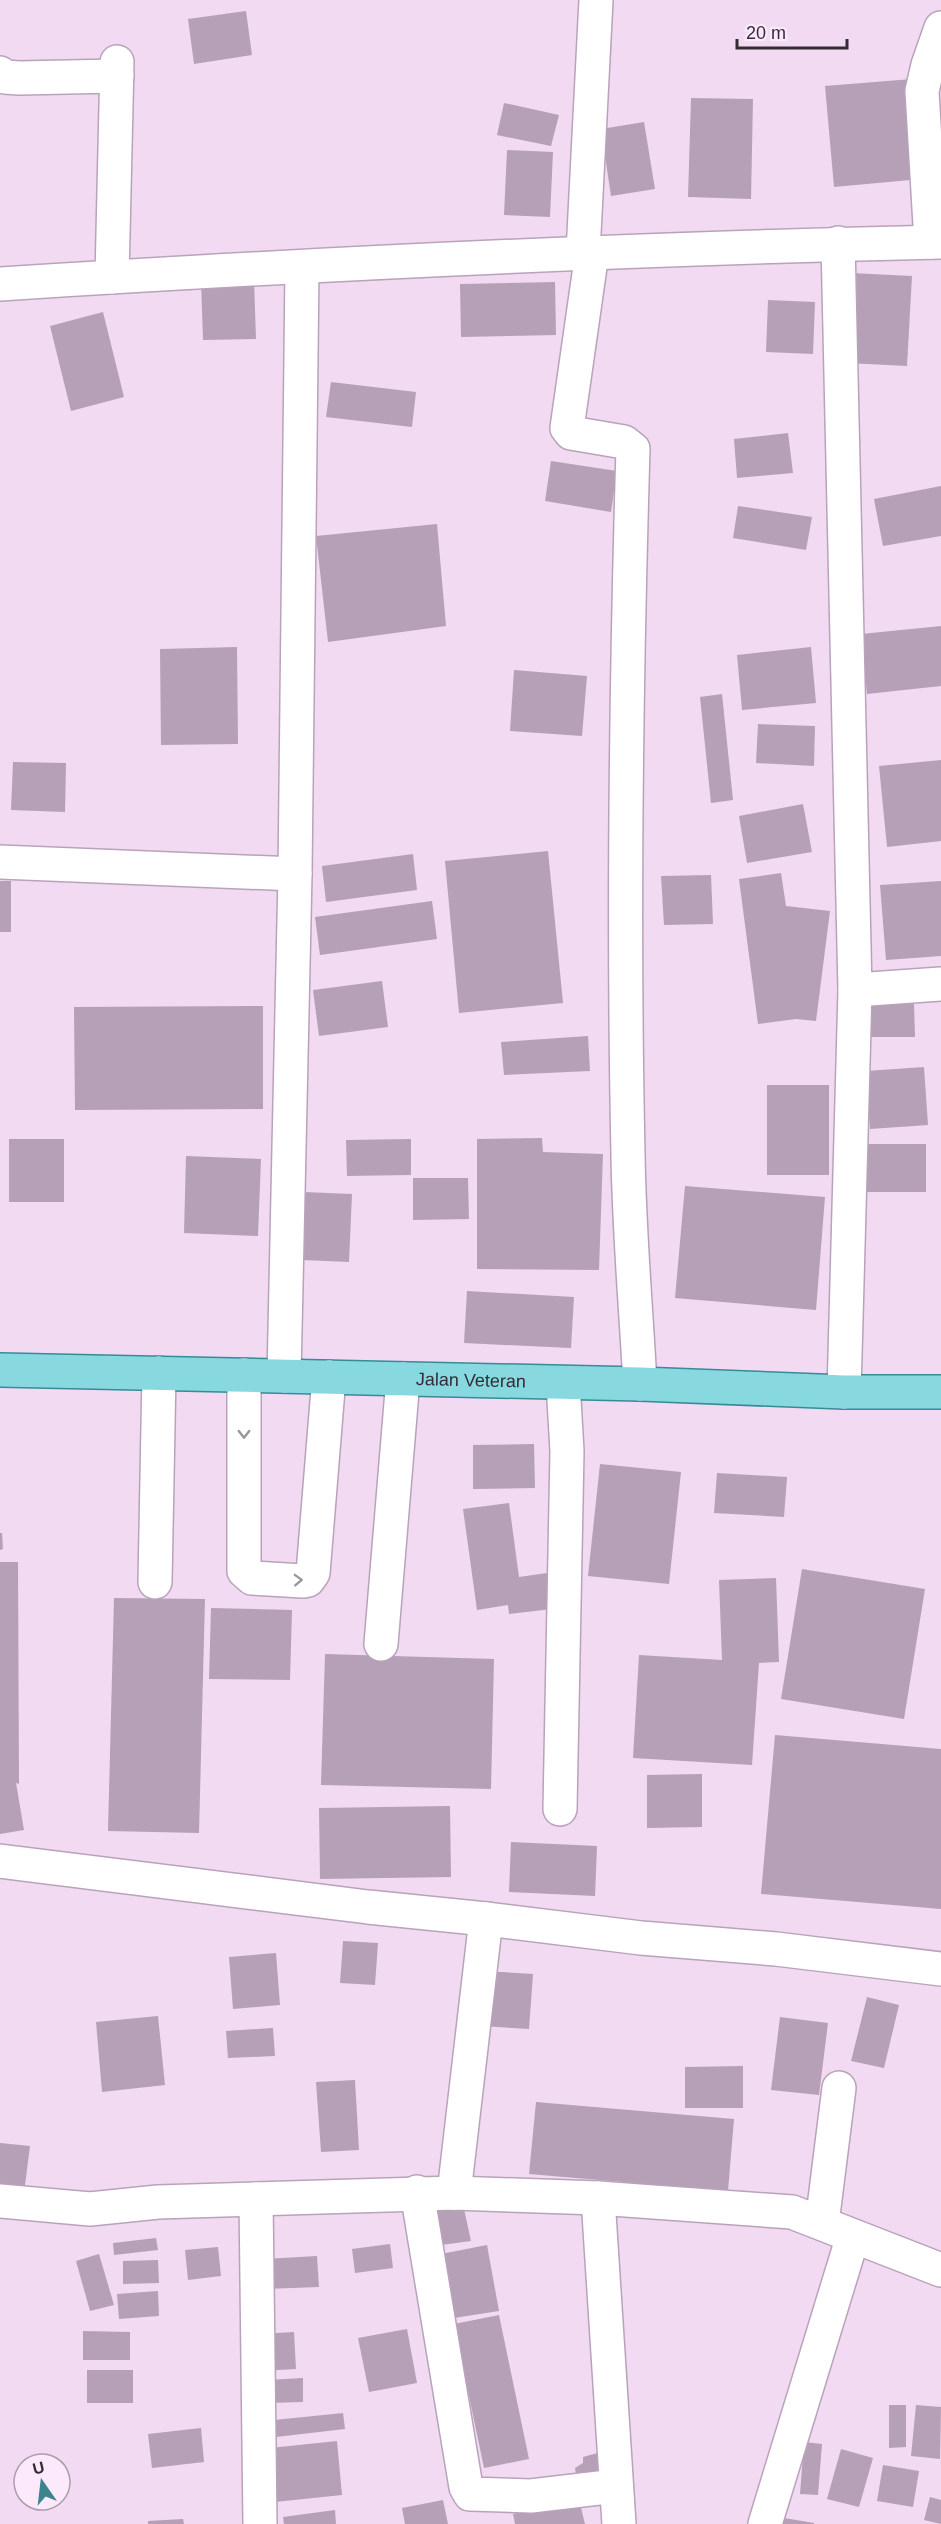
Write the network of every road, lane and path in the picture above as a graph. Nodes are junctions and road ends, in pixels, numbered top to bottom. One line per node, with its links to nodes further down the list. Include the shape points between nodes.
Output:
1 (596, 0): 6 (street)
2 (941, 28): 4 (street, via 922,91)
3 (0, 73): 8 (street, via 19,78 117,69)
4 (936, 242): 5 (street)
5 (838, 243): 6 (street); 13 (street)
6 (588, 253): 7 (street); 21 (street, via 581,341 567,428 571,433 624,442 633,449 625,947 628,1157)
7 (302, 268): 8 (street); 11 (street)
8 (112, 277): 9 (street)
9 (0, 284)
10 (0, 862): 11 (street)
11 (295, 874): 17 (street)
12 (941, 984): 13 (street)
13 (855, 990): 22 (street)
14 (0, 1370): 15 (main road, Jalan Veteran)
15 (159, 1373): 16 (main road, Jalan Veteran); 24 (street)
16 (244, 1375): 17 (main road, Jalan Veteran); 18 (street, one-way to 18, via 244,1571 252,1578 303,1581 313,1573)
17 (284, 1376): 18 (main road, Jalan Veteran)
18 (329, 1377): 19 (main road, Jalan Veteran)
19 (403, 1379): 20 (main road, Jalan Veteran); 25 (street)
20 (563, 1383): 21 (main road, Jalan Veteran); 26 (street, via 567,1451)
21 (640, 1384): 22 (main road, Jalan Veteran)
22 (844, 1392): 23 (main road, Jalan Veteran)
23 (941, 1392)
24 (154, 1582)
25 (381, 1644)
26 (560, 1809)
27 (0, 1861): 28 (street)
28 (486, 1919): 29 (street); 32 (street)
29 (941, 1969)
30 (839, 2088): 36 (street)
31 (417, 2192): 32 (street); 34 (street); 39 (street, via 464,2479 470,2494 531,2496)
32 (454, 2193): 33 (street)
33 (598, 2198): 36 (street, via 792,2212); 39 (street)
34 (256, 2199): 35 (street, via 90,2209); 40 (street)
35 (0, 2201)
36 (822, 2223): 37 (street)
37 (853, 2236): 38 (street); 42 (street)
38 (941, 2270)
39 (616, 2486): 41 (street)
40 (260, 2524)
41 (618, 2524)
42 (765, 2524)

